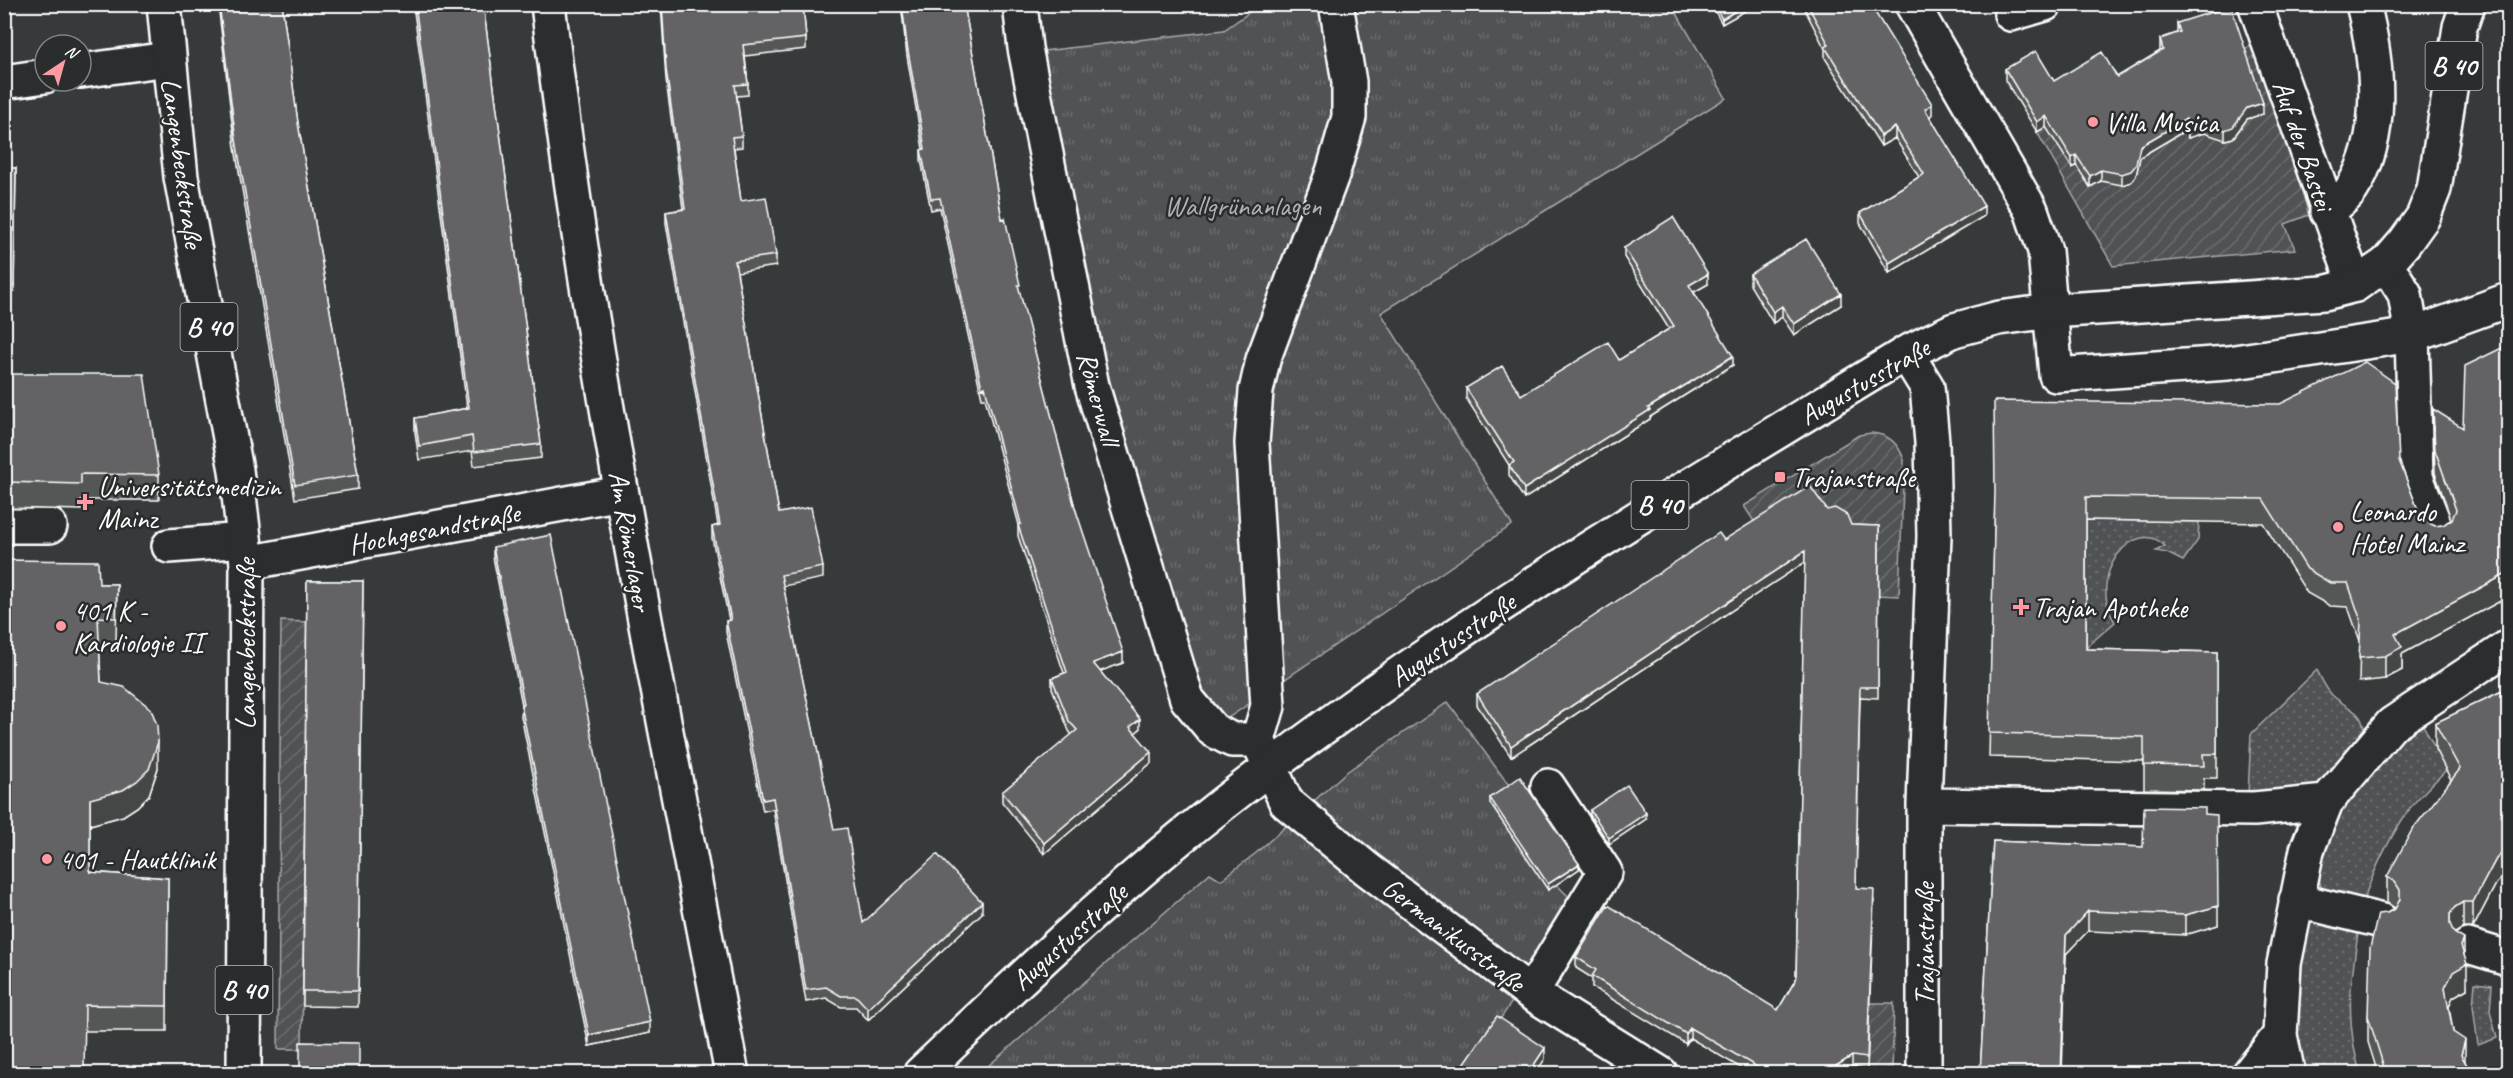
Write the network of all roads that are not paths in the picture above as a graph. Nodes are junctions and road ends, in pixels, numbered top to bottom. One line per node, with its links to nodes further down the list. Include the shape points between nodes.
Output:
1 (164, 4): 11 (street, Langenbeckstraße / B 40)
2 (548, 4): 20 (street, Am Römerlager, via 564,137)
3 (1020, 4): 27 (street, Römerwall, via 1025,48 1092,386 1186,699 1213,730 1232,740)
4 (1336, 4): 27 (street, via 1349,82 1349,117 1333,172 1263,360 1256,391 1252,443 1268,696)
5 (1912, 4): 17 (street, via 2031,210 2045,251)
6 (2045, 4): 10 (street)
7 (2254, 4): 13 (street, Auf der Bastei)
8 (2363, 4): 13 (street, via 2377,76 2373,129 2365,163 2350,191)
9 (2468, 4): 14 (street, Augustusstraße / B 40, via 2460,27 2434,189 2423,217)
10 (2011, 14)
11 (168, 59): 12 (street); 25 (street, Langenbeckstraße / B 40, via 181,177 236,470)
12 (93, 69)
13 (2327, 212): 15 (street, Auf der Bastei)
14 (2386, 264): 15 (street, Augustusstraße / B 40); 18 (street, via 2405,294)
15 (2355, 285): 17 (street, Augustusstraße / B 40, via 2324,293)
16 (2508, 300): 18 (street)
17 (2051, 311): 18 (street, via 2056,375 2228,363); 19 (street, Augustusstraße / B 40, via 1999,318 1954,330)
18 (2412, 335): 23 (street, via 2416,477)
19 (1906, 353): 28 (street, Augustusstraße / B 40, via 1487,613); 31 (street, Trajanstraße, via 1928,394 1934,536)
20 (621, 493): 25 (street, Hochgesandstraße); 41 (street, Am Römerlager)
21 (4, 526): 22 (street)
22 (50, 526)
23 (2437, 531)
24 (169, 546): 25 (street, Hochgesandstraße)
25 (246, 551): 40 (street, Langenbeckstraße / B 40)
26 (2508, 648): 30 (street, via 2392,724)
27 (1258, 740): 28 (street)
28 (1270, 770): 38 (street, Germanikusstraße, via 1286,802 1367,869); 42 (street, Augustusstraße / B 40, via 1181,837 1088,916)
29 (1548, 786): 38 (street, via 1605,872)
30 (2326, 802): 32 (street); 33 (street)
31 (1924, 805): 32 (street); 44 (street, Trajanstraße)
32 (2277, 807): 33 (street)
33 (2307, 850): 34 (street)
34 (2296, 900): 35 (street); 39 (street, via 2284,964)
35 (2382, 921)
36 (2468, 946): 37 (street)
37 (2508, 958)
38 (1531, 993): 43 (street, Germanikusstraße)
39 (2280, 1035): 45 (street); 46 (street)
40 (244, 1074)
41 (732, 1074)
42 (920, 1074)
43 (1661, 1074)
44 (1924, 1074)
45 (2249, 1074)
46 (2288, 1074)

